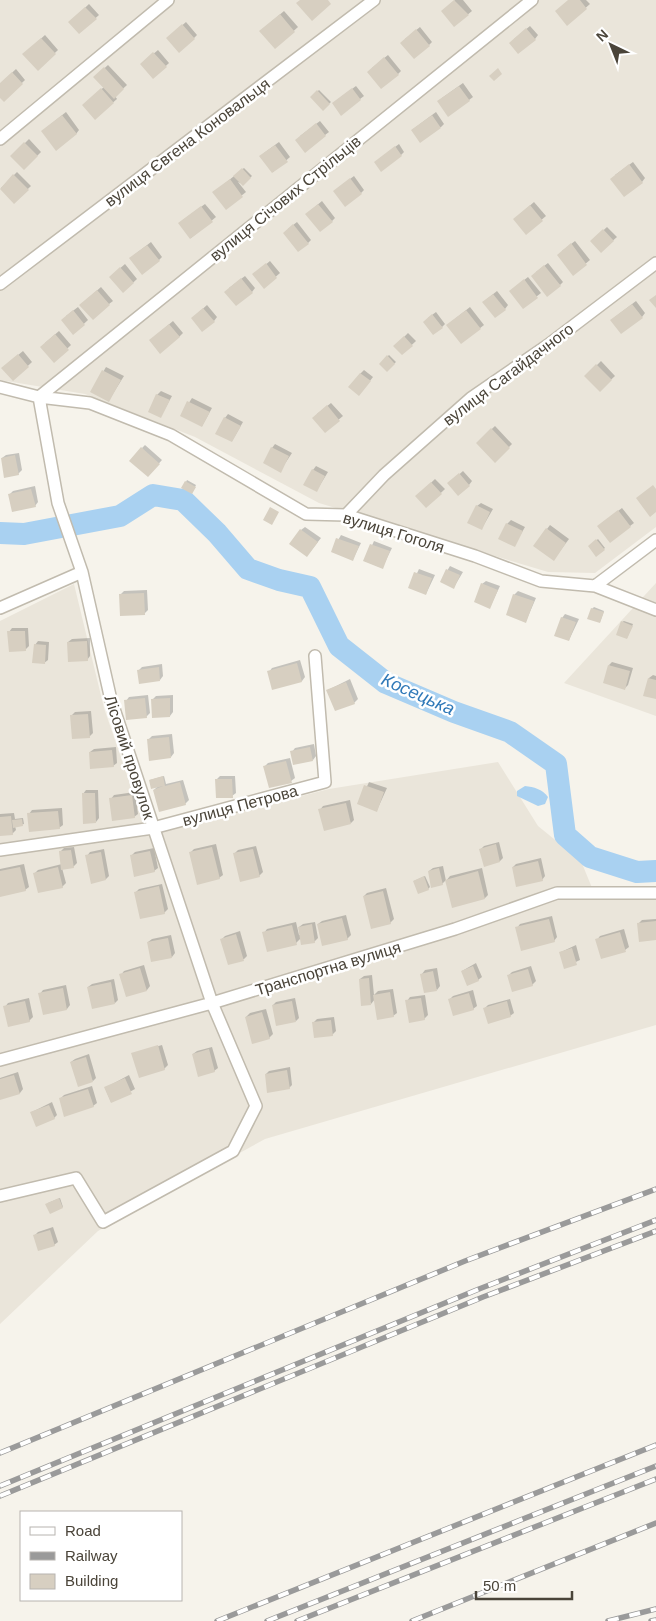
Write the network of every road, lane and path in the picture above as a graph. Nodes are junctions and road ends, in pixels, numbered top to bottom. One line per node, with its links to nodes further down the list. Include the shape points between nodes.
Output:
1 (168, 0): 4 (street)
2 (374, 0): 6 (street, вулиця Євгена Коновальця)
3 (532, 0): 8 (street, вулиця Січових Стрільців)
4 (0, 139)
5 (656, 263): 9 (street, вулиця Сагайдачного, via 548,345 471,398 384,475)
6 (0, 284)
7 (0, 387): 8 (street, вулиця Гоголя)
8 (39, 397): 9 (street, вулиця Гоголя, via 90,403 171,436 306,514); 11 (street, Лісовий провулок, via 58,504)
9 (346, 515): 12 (street, вулиця Гоголя, via 475,556 541,581)
10 (656, 540): 12 (street)
11 (82, 572): 13 (street); 16 (street, Лісовий провулок, via 111,700)
12 (595, 586): 14 (street, вулиця Гоголя)
13 (0, 608)
14 (656, 610)
15 (315, 656): 16 (street, вулиця Петрова, via 325,782)
16 (153, 828): 17 (street, вулиця Петрова); 19 (street, Лісовий провулок)
17 (0, 850)
18 (656, 893): 19 (street, Транспортна вулиця, via 557,893 455,929)
19 (212, 1004): 20 (street, Транспортна вулиця); 21 (street, Лісовий провулок, via 256,1106 233,1151 103,1222 76,1178)
20 (0, 1060)
21 (0, 1196)

